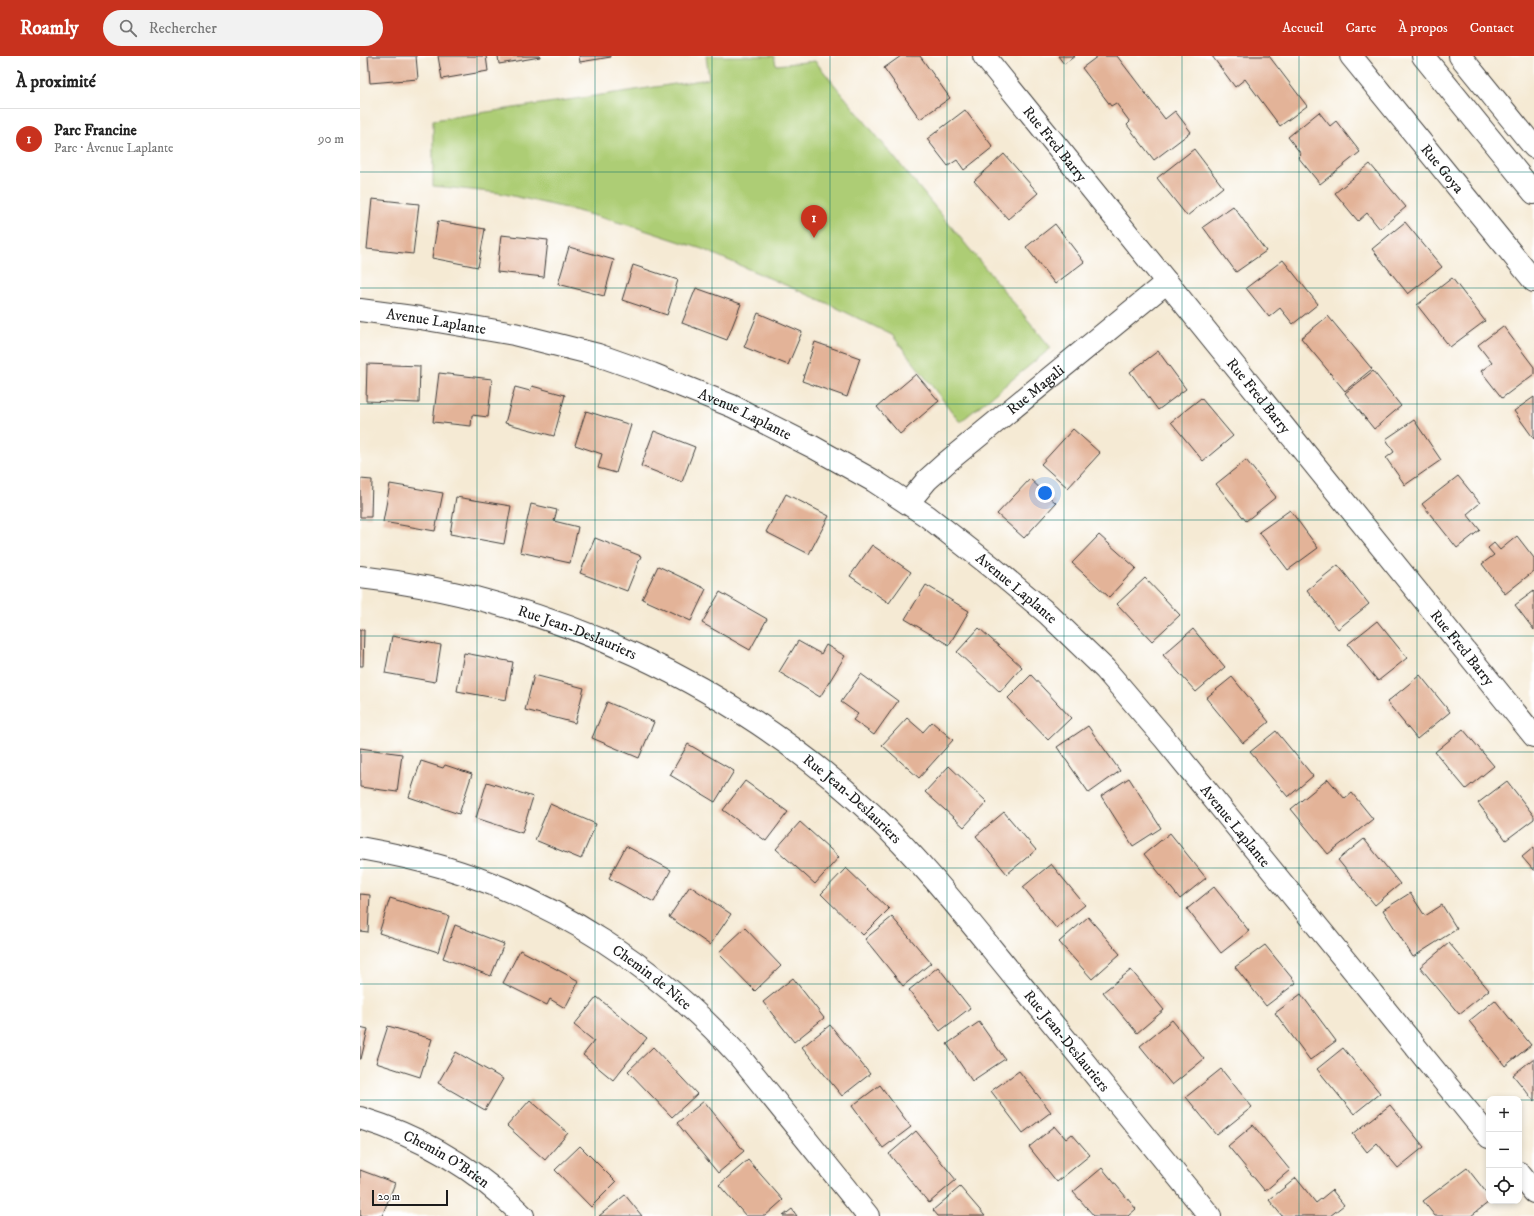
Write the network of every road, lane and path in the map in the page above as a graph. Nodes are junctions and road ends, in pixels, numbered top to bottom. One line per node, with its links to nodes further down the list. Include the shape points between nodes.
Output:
1 (984, 56): 8 (street, Rue Fred Barry)
2 (1351, 56): 7 (street, Rue Goya)
3 (1423, 56): 6 (street)
4 (1460, 56): 5 (street)
5 (1534, 147)
6 (1534, 193)
7 (1534, 281)
8 (1167, 282): 10 (street, Rue Magali, via 947,462 927,480); 12 (street, Rue Fred Barry)
9 (360, 310): 10 (street, Avenue Laplante, via 486,328 549,342 625,364 699,392 766,422 813,446)
10 (908, 503): 15 (street, Avenue Laplante, via 1024,593 1068,632 1105,670 1164,738)
11 (360, 577): 20 (street, Rue Jean-Deslauriers, via 486,601 543,618 599,639 653,663 707,692 805,757 873,815 935,879)
12 (1534, 736)
13 (360, 848): 19 (street, Chemin de Nice, via 444,867 499,887 579,926 629,958 676,994 719,1034)
14 (360, 1118): 18 (street, Chemin O'Brien, via 421,1142 454,1160 498,1192)
15 (1486, 1133)
16 (1522, 1177): 17 (street)
17 (1534, 1192)
18 (523, 1216)
19 (868, 1216)
20 (1210, 1216)

